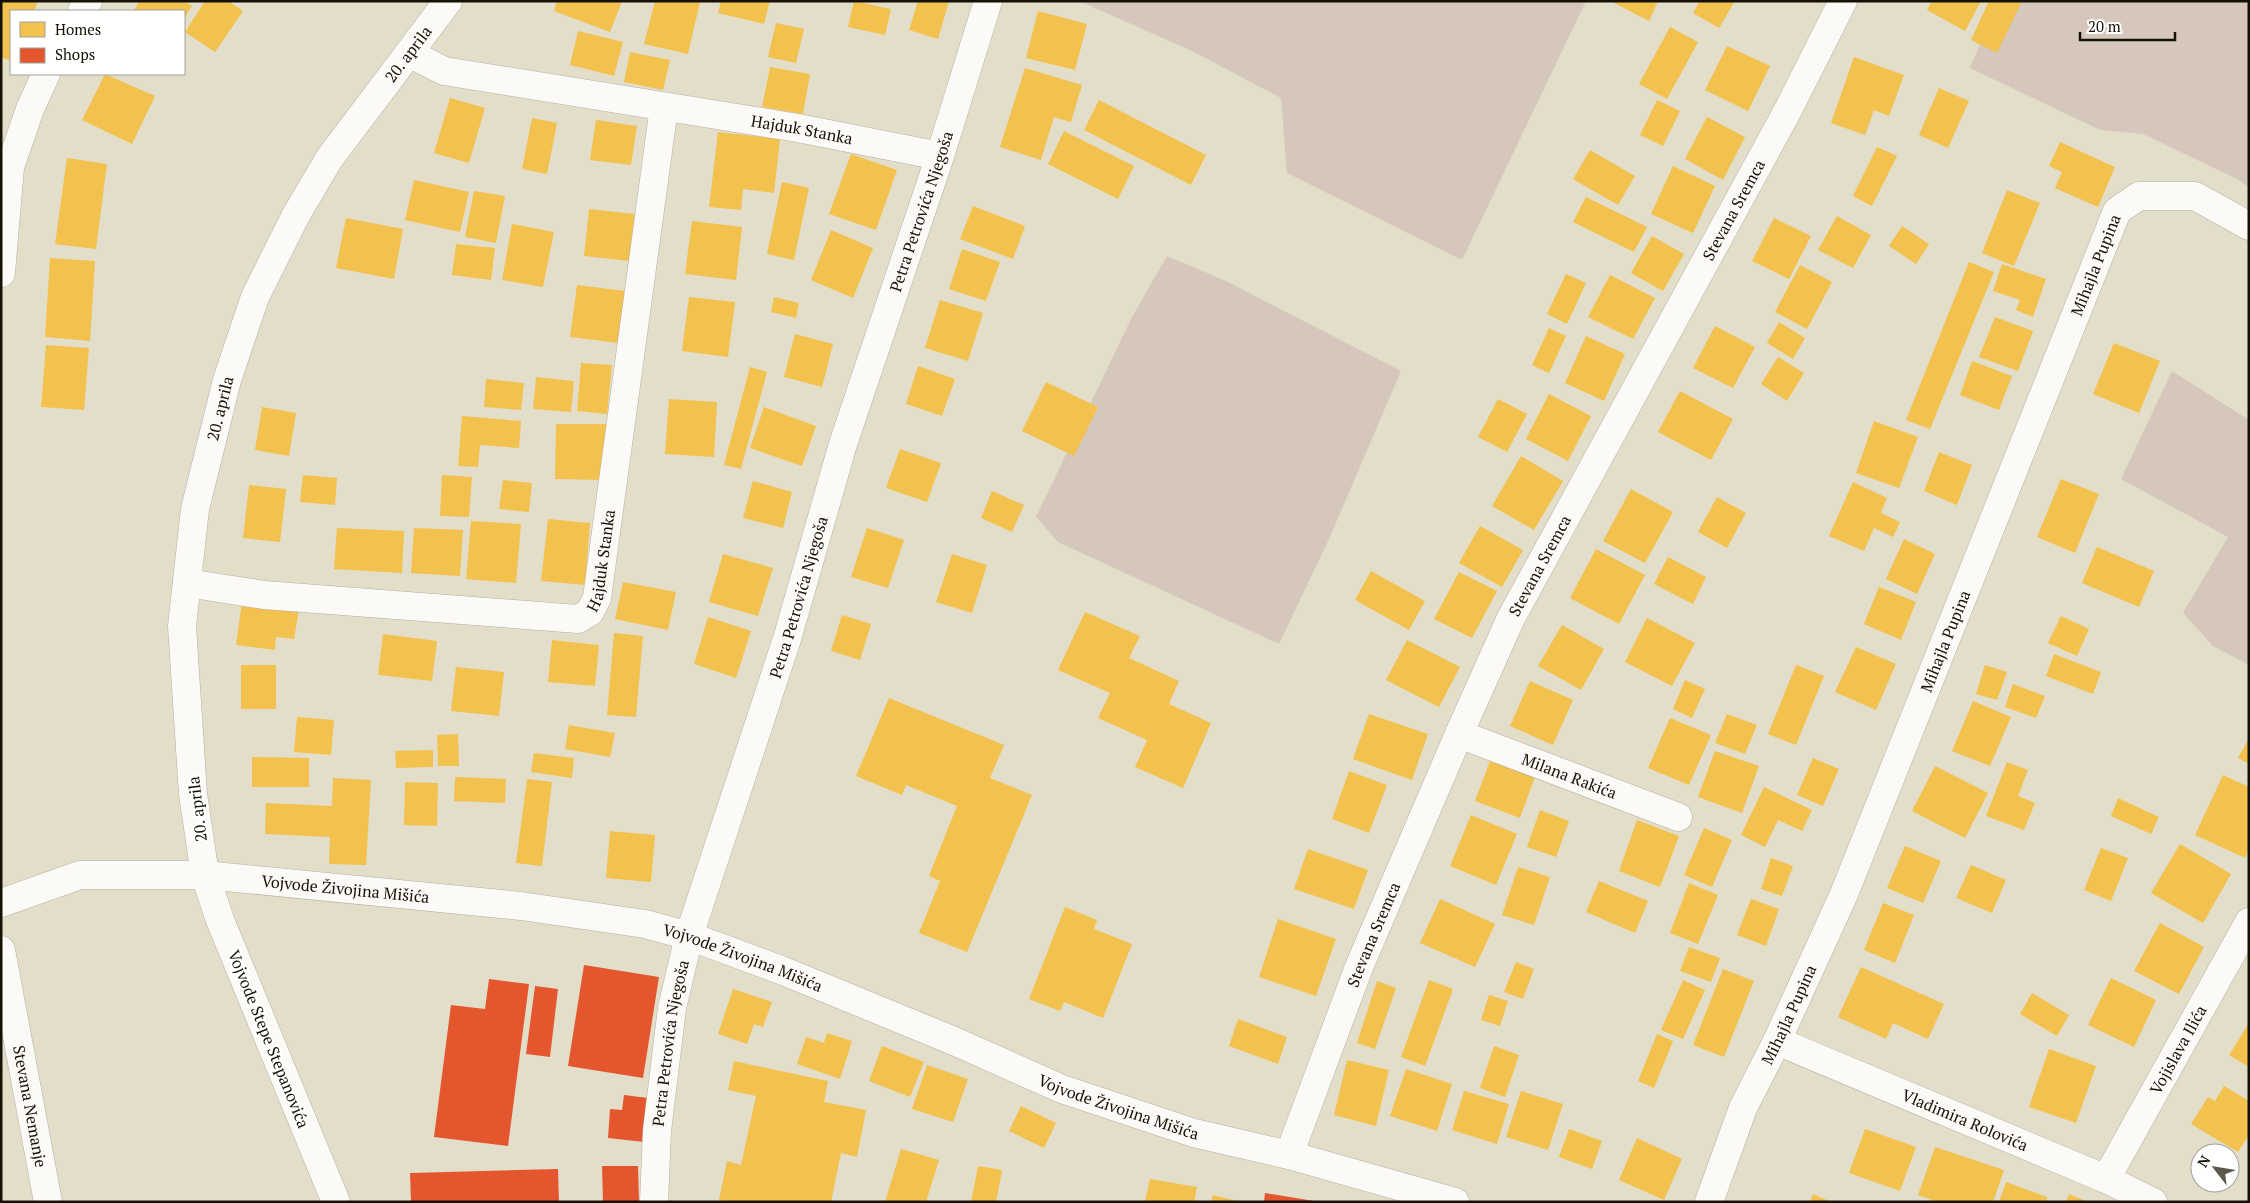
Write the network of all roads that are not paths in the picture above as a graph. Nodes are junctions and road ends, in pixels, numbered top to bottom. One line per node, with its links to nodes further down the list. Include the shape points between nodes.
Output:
1 (448, 1): 4 (street, 20. aprila)
2 (988, 1): 7 (street, Petra Petrovića Njegoša)
3 (1843, 1): 11 (street, Stevana Sremca, via 1788,110 1511,618)
4 (409, 53): 6 (street, Hajduk Stanka, via 444,71); 10 (street, 20. aprila, via 329,159 296,215 255,297 227,380 195,509)
5 (46, 75): 9 (street, via 10,167)
6 (664, 106): 7 (street, Hajduk Stanka); 10 (street, Hajduk Stanka, via 597,598 590,612 578,619 264,595)
7 (940, 156): 16 (street, Petra Petrovića Njegoša, via 843,444 788,639)
8 (2249, 226): 18 (street, Mihajla Pupina, via 2194,196 2139,196 2117,212 1844,894)
9 (1, 273)
10 (187, 583): 13 (street, 20. aprila, via 182,626 193,794)
11 (1459, 734): 12 (street, Milana Rakića); 19 (street, Stevana Sremca, via 1360,967)
12 (1678, 817)
13 (205, 875): 14 (street, Vojvode Živojina Mišića, via 80,875); 16 (street, Vojvode Živojina Mišića, via 521,906 644,924); 22 (street, Vojvode Stepe Stepanovića, via 220,920)
14 (1, 903)
15 (2249, 922): 20 (street, Vojislava Ilića)
16 (689, 936): 19 (street, Vojvode Živojina Mišića, via 781,970 1062,1088 1194,1132); 23 (street, Petra Petrovića Njegoša, via 672,1008 657,1130)
17 (1, 950): 21 (street, Stevana Nemanje)
18 (1777, 1041): 20 (street, Vladimira Rolovića); 25 (street, Mihajla Pupina, via 1743,1108)
19 (1289, 1155): 24 (street, Vojvode Živojina Mišića)
20 (2106, 1179): 26 (street, Vladimira Rolovića)
21 (48, 1202)
22 (336, 1202)
23 (654, 1202)
24 (1455, 1202)
25 (1709, 1202)
26 (2152, 1202)

